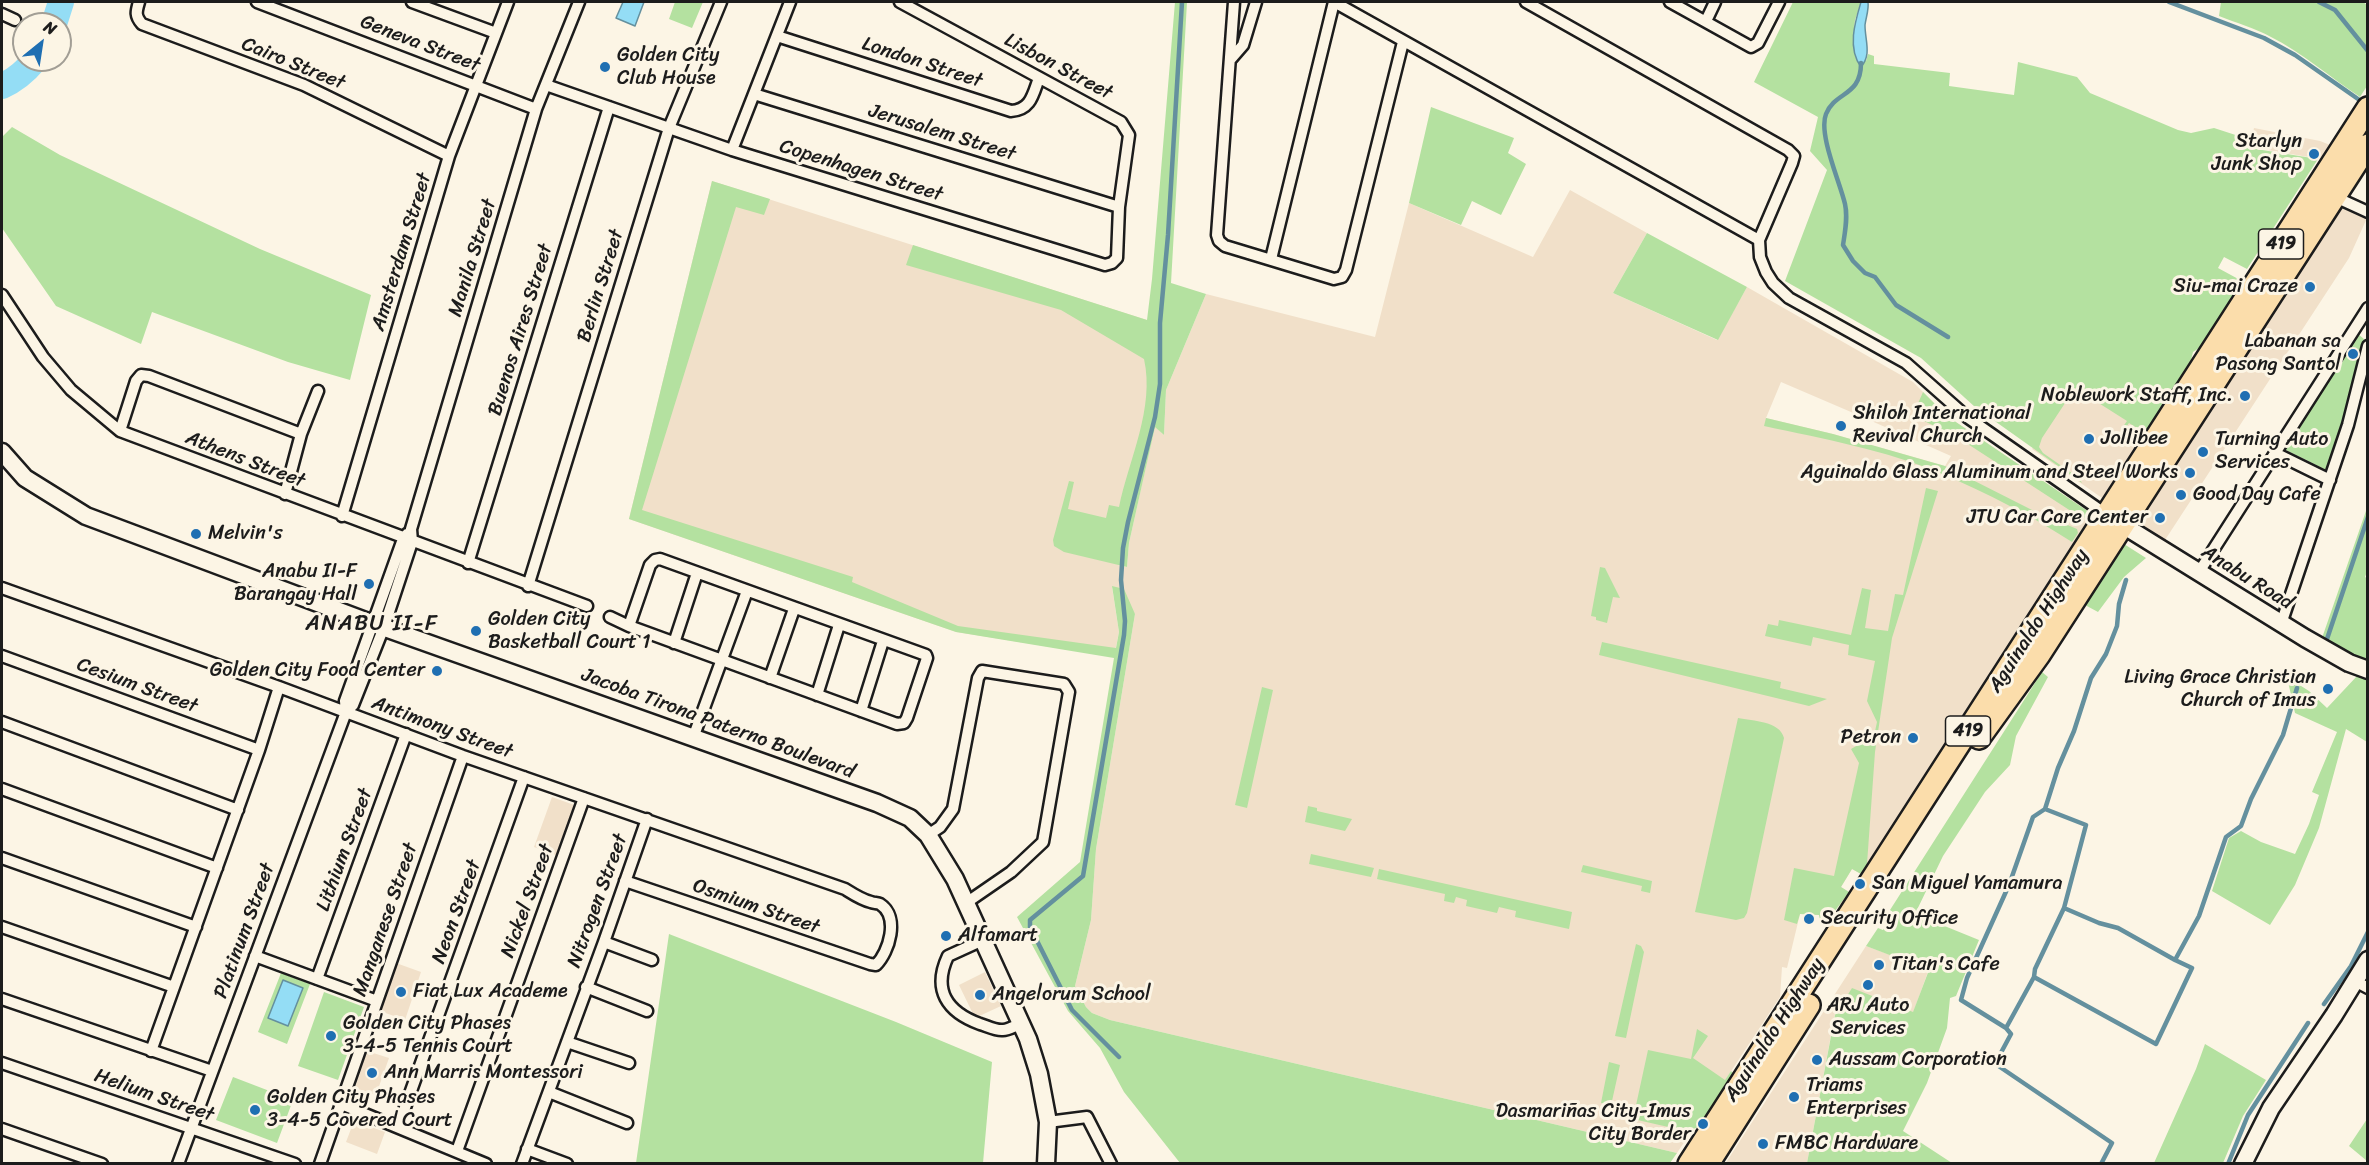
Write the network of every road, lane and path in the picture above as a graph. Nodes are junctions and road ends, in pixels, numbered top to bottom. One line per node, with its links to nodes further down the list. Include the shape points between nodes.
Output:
1 (139, 2): 31 (street, Cairo Street, via 137,19 142,24 304,85)
2 (257, 2): 22 (street, Geneva Street)
3 (412, 2): 17 (street)
4 (508, 2): 17 (street, Amsterdam Street)
5 (579, 2): 23 (street, Manila Street)
6 (721, 2): 28 (street, Berlin Street)
7 (790, 2): 18 (street)
8 (900, 2): 21 (street, Lisbon Street)
9 (1234, 2): 20 (street)
10 (1256, 2): 20 (street, via 1243,45)
11 (1334, 2): 19 (street); 36 (street)
12 (1526, 2): 35 (street, via 1794,156)
13 (1670, 2): 16 (street)
14 (1715, 2): 16 (street)
15 (1779, 2): 16 (street, via 1755,47)
16 (1706, 21)
17 (496, 33): 22 (street, Amsterdam Street)
18 (777, 36): 21 (street, London Street, via 1011,111 1027,106); 24 (street)
19 (1403, 42): 35 (street); 36 (street, via 1342,277 1334,279)
20 (1229, 60): 36 (street, via 1217,235 1225,246)
21 (1039, 78): 33 (street, Lisbon Street, via 1126,128 1129,135)
22 (476, 85): 27 (street, Geneva Street); 31 (street, Amsterdam Street)
23 (546, 85): 25 (street, Copenhagen Street); 27 (street, Manila Street)
24 (754, 94): 30 (street); 33 (street, Jerusalem Street)
25 (609, 107): 28 (street, Copenhagen Street); 50 (street, Buenos Aires Street)
26 (2367, 108): 32 (highway, Aguinaldo Highway / 419)
27 (536, 109): 49 (street, Manila Street)
28 (669, 128): 30 (street, Copenhagen Street); 53 (street, Berlin Street)
29 (2367, 145): 32 (highway, Aguinaldo Highway / 419)
30 (732, 150): 33 (street, Copenhagen Street, via 1105,264 1117,258)
31 (449, 156): 47 (street, Amsterdam Street)
32 (2325, 193): 34 (street); 48 (highway, Aguinaldo Highway / 419)
33 (1119, 207)
34 (2367, 212)
35 (1759, 240): 48 (street, via 1766,272 1789,298 1906,363 1967,417)
36 (1271, 259)
37 (2, 295): 41 (street, Athens Street, via 70,390)
38 (2367, 308): 44 (street)
39 (2367, 346): 45 (street)
40 (318, 391): 42 (street)
41 (120, 431): 42 (street, via 141,375); 46 (street, Athens Street)
42 (301, 434): 46 (street)
43 (2, 452): 60 (street, Jacoba Tirona Paterno Boulevard, via 26,478 86,516)
44 (2275, 453): 45 (street); 51 (street)
45 (2330, 480): 59 (street)
46 (285, 494): 47 (street, Athens Street)
47 (342, 516): 49 (street, Athens Street)
48 (2115, 520): 51 (street, Anabu Road); 127 (highway, Aguinaldo Highway / 419); 128 (highway, Aguinaldo Highway / 419, via 2039,655 1966,757)
49 (407, 541): 50 (street, Athens Street); 60 (street, Manila Street)
50 (468, 563): 53 (street, Athens Street)
51 (2199, 572): 59 (street, Anabu Road)
52 (697, 573): 55 (street); 62 (street, via 655,560); 64 (street)
53 (528, 586): 56 (street, Athens Street)
54 (2, 588): 69 (street, Antimony Street)
55 (747, 591): 57 (street); 66 (street)
56 (587, 606)
57 (794, 609): 61 (street); 68 (street)
58 (610, 617): 62 (street)
59 (2281, 624): 67 (street, Anabu Road)
60 (378, 625): 72 (street, Platinum Street, via 353,705); 75 (street, Jacoba Tirona Paterno Boulevard)
61 (839, 625): 63 (street); 70 (street)
62 (629, 626): 64 (street)
63 (882, 641): 71 (street); 71 (street, via 926,655 927,661 904,723)
64 (674, 643): 66 (street)
65 (2, 656): 76 (street, Cesium Street)
66 (722, 660): 68 (street); 75 (street)
67 (2367, 670)
68 (771, 678): 70 (street)
69 (279, 687): 72 (street, Antimony Street); 76 (street)
70 (817, 695): 71 (street)
71 (861, 711)
72 (346, 712): 74 (street, Antimony Street); 92 (street, Platinum Street)
73 (2, 722): 81 (street)
74 (406, 734): 77 (street, Antimony Street); 96 (street, Lithium Street)
75 (693, 738): 83 (street, Jacoba Tirona Paterno Boulevard, via 877,803 910,818)
76 (259, 750): 81 (street)
77 (463, 756): 78 (street, Antimony Street); 101 (street, Manganese Street)
78 (524, 777): 80 (street, Antimony Street); 113 (street, Neon Street)
79 (2, 789): 85 (street)
80 (584, 798): 82 (street, Antimony Street); 117 (street, Nickel Street)
81 (238, 810): 85 (street)
82 (647, 819): 86 (street, Nitrogen Street); 95 (street, Antimony Street, via 879,904 887,912 891,931 882,959)
83 (928, 835): 87 (street, Jacoba Tirona Paterno Boulevard); 87 (street, via 940,827 953,809 982,671 1068,687 1061,750 1043,842 1011,872)
84 (2, 858): 89 (street)
85 (217, 868): 89 (street)
86 (625, 881): 91 (street, Nitrogen Street); 95 (street, Osmium Street)
87 (966, 903): 90 (street, Jacoba Tirona Paterno Boulevard)
88 (2, 927): 98 (street)
89 (196, 927): 98 (street)
90 (983, 940): 103 (street, Jacoba Tirona Paterno Boulevard); 103 (street, via 948,956 941,987 949,1005 967,1019 1002,1031)
91 (604, 942): 93 (street); 99 (street, Nitrogen Street)
92 (255, 956): 96 (street); 108 (street, Platinum Street)
93 (652, 960)
94 (2367, 960): 97 (street)
95 (876, 965)
96 (317, 979): 101 (street)
97 (2361, 985): 129 (street, via 2271,1108)
98 (174, 987): 105 (street)
99 (586, 987): 102 (street); 104 (street, Nitrogen Street)
100 (2, 999): 105 (street)
101 (377, 1001): 110 (street, Manganese Street)
102 (647, 1011)
103 (1020, 1024): 111 (street, Jacoba Tirona Paterno Boulevard, via 1039,1074)
104 (567, 1042): 107 (street); 109 (street, Nitrogen Street)
105 (151, 1051): 108 (street)
106 (2, 1063): 114 (street, Helium Street)
107 (628, 1063)
108 (212, 1071): 114 (street, Platinum Street)
109 (549, 1092): 112 (street); 116 (street, Nitrogen Street)
110 (341, 1104): 113 (street); 121 (street, Manganese Street)
111 (1048, 1122): 125 (street, Jacoba Tirona Paterno Boulevard); 126 (street, via 1087,1117)
112 (627, 1123)
113 (398, 1127): 117 (street)
114 (191, 1128): 119 (street, Platinum Street); 120 (street, Helium Street)
115 (2, 1129): 118 (street)
116 (527, 1149): 123 (street, Nitrogen Street); 124 (street)
117 (456, 1151): 122 (street)
118 (102, 1164)
119 (178, 1164)
120 (295, 1164)
121 (320, 1164)
122 (486, 1164)
123 (522, 1164)
124 (567, 1164)
125 (1046, 1164)
126 (1111, 1164)
127 (1689, 1164)
128 (1708, 1164)
129 (2243, 1164)

